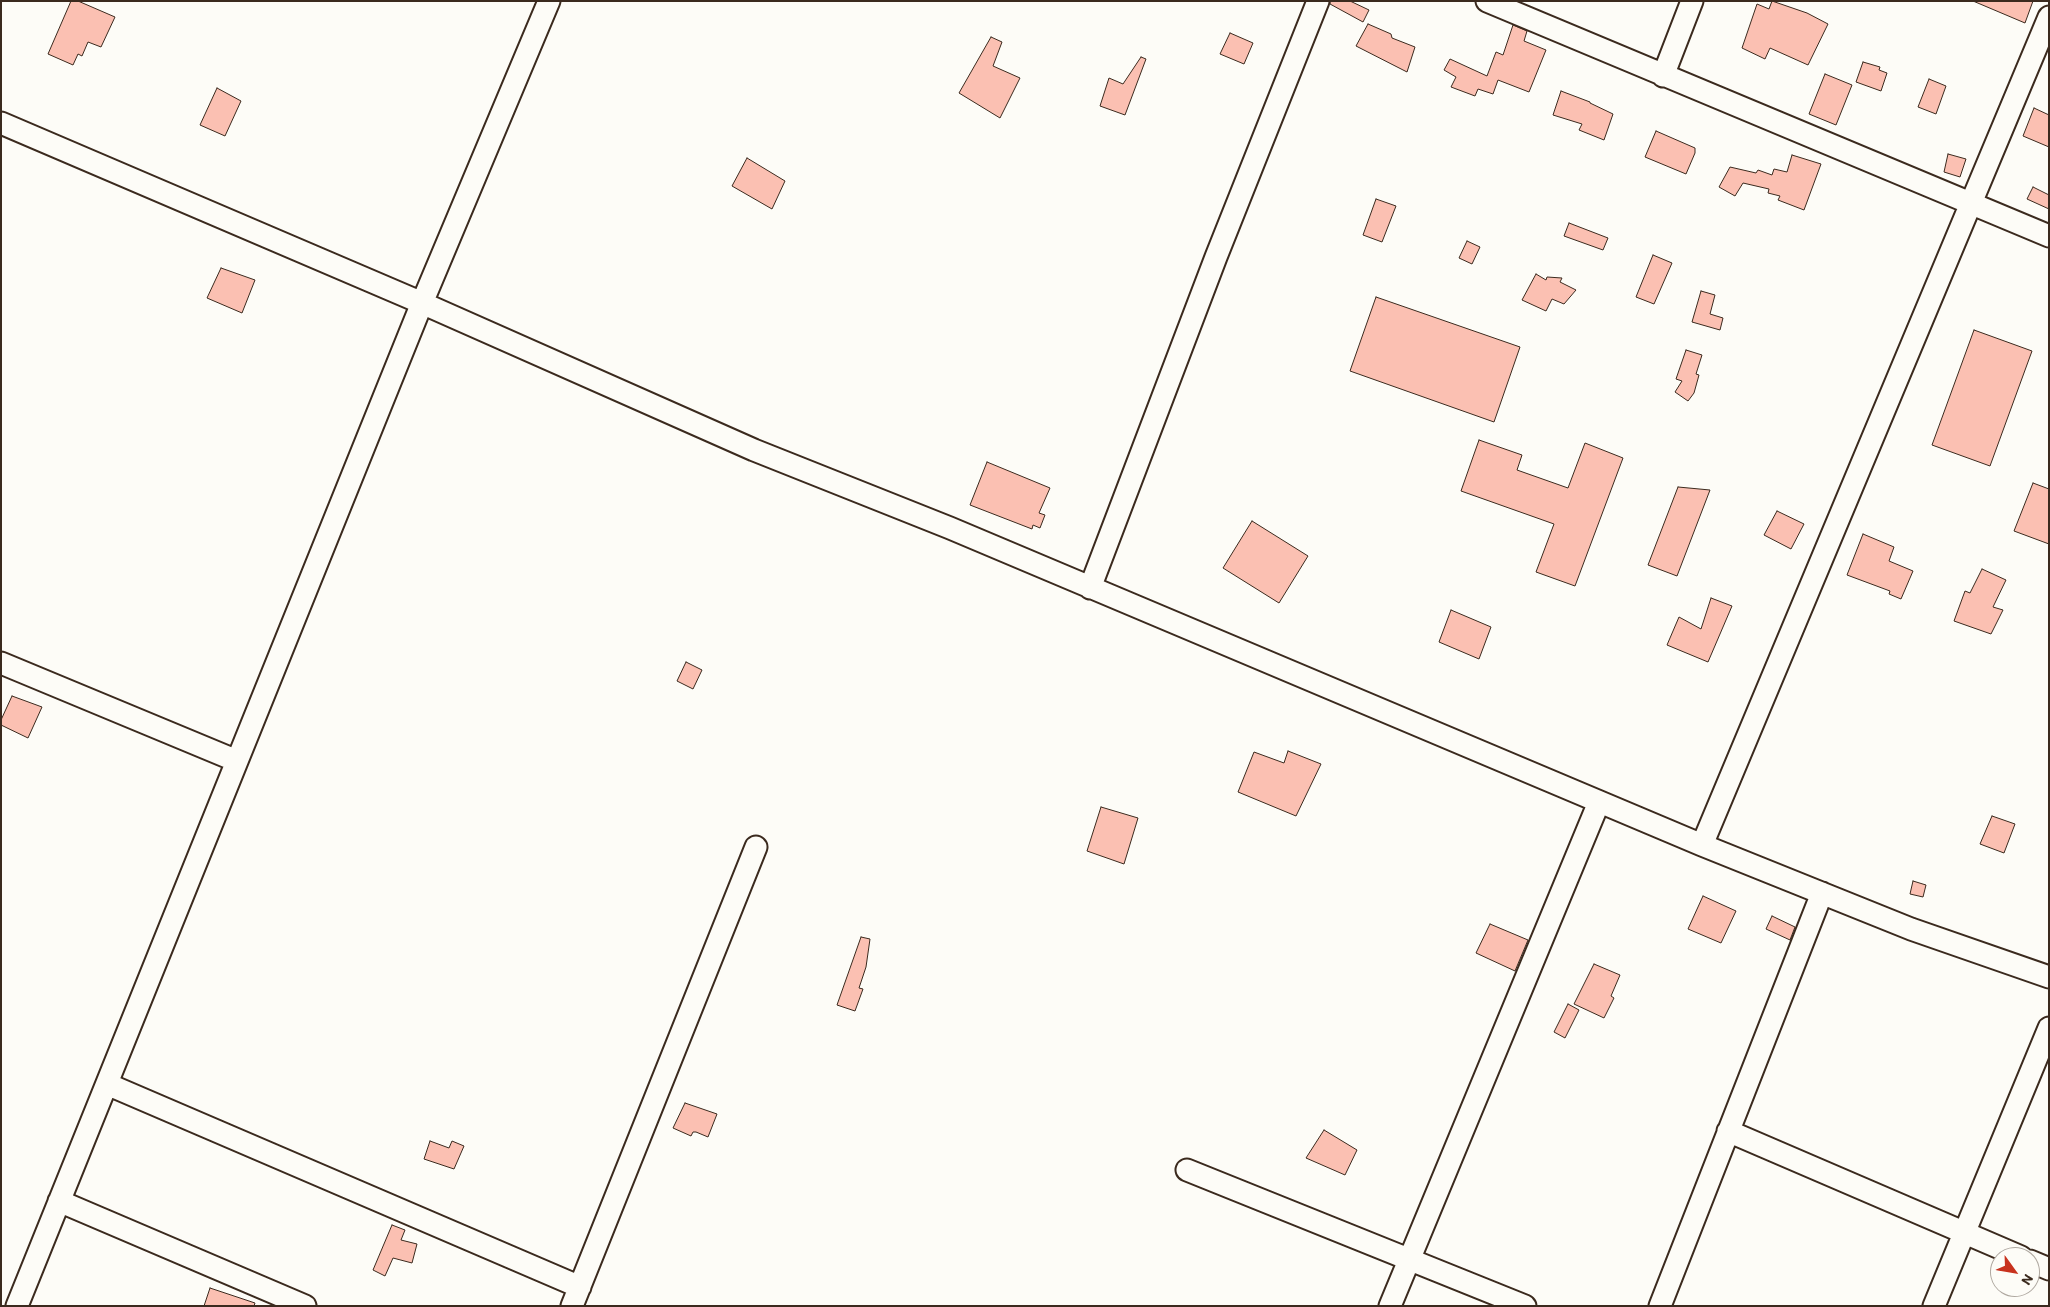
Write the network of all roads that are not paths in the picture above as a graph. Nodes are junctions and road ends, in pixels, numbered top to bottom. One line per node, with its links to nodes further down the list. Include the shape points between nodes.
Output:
1 (549, 1): 10 (street)
2 (1318, 1): 11 (street)
3 (1487, 1): 6 (street)
4 (1692, 1): 6 (street)
5 (2049, 17): 8 (street)
6 (1663, 76): 8 (street)
7 (1, 122): 10 (street)
8 (1971, 203): 9 (street); 15 (street)
9 (2049, 236)
10 (422, 303): 11 (street, via 754,450); 13 (street)
11 (1090, 588): 14 (street)
12 (1, 663): 13 (street)
13 (237, 761): 20 (street)
14 (1599, 802): 15 (street); 26 (street)
15 (1702, 845): 17 (street)
16 (756, 846): 27 (street)
17 (1822, 893): 18 (street, via 1911,929); 21 (street)
18 (2049, 977)
19 (2049, 1028): 24 (street)
20 (107, 1084): 23 (street); 27 (street)
21 (1728, 1131): 24 (street); 32 (street)
22 (1187, 1170): 26 (street)
23 (60, 1201): 28 (street); 29 (street)
24 (1964, 1233): 25 (street); 33 (street)
25 (1997, 1247)
26 (1410, 1258): 30 (street); 31 (street)
27 (576, 1296)
28 (17, 1306)
29 (306, 1306)
30 (1390, 1306)
31 (1526, 1306)
32 (1660, 1306)
33 (1934, 1306)

